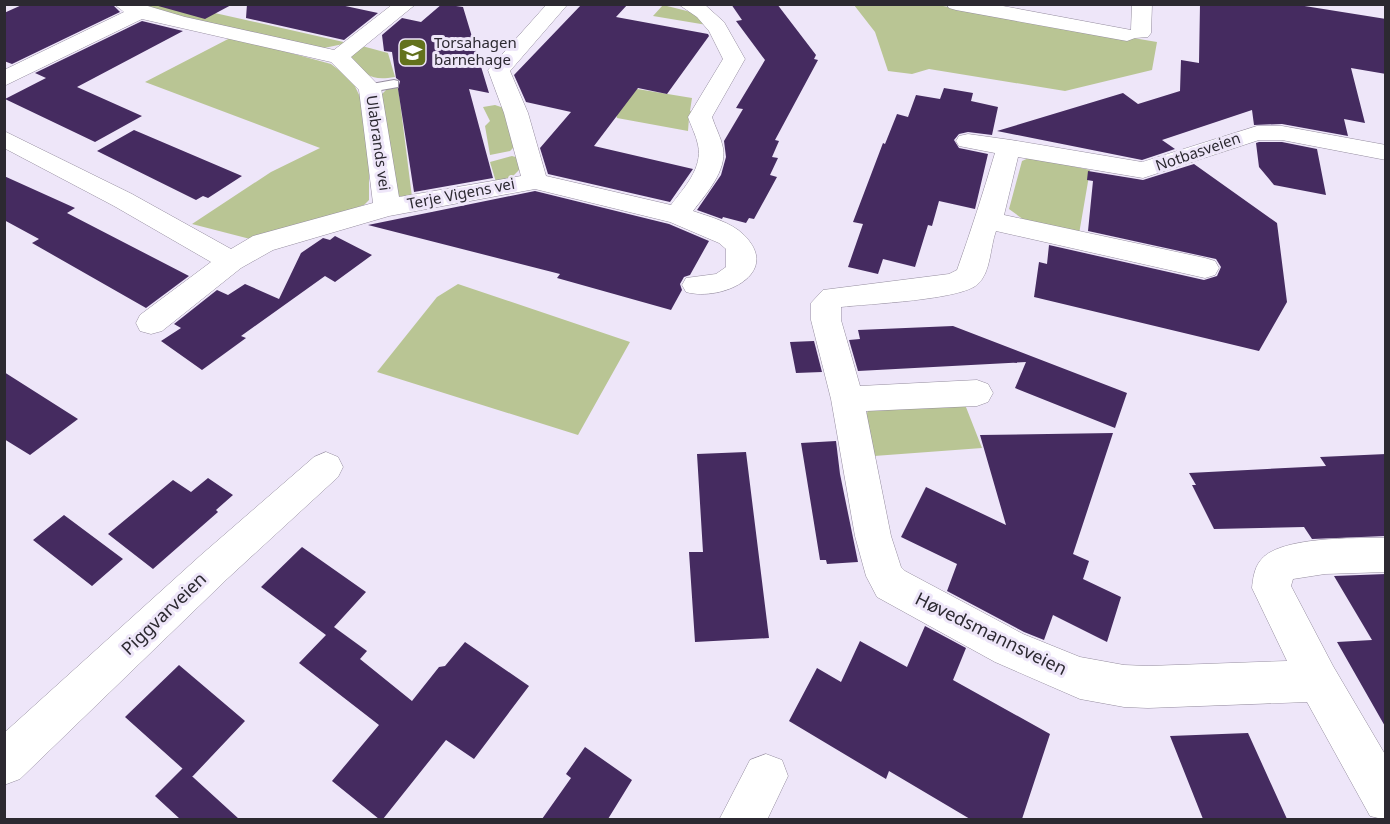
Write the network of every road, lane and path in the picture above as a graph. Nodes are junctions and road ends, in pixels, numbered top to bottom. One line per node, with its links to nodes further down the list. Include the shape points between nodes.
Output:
1 (406, 4): 7 (street)
2 (558, 4): 15 (street, Terje Vigens vei, via 499,70)
3 (688, 4): 17 (street, via 702,10 716,25 734,59 699,117 709,143 710,160)
4 (956, 4): 5 (street, via 1134,34)
5 (1142, 4)
6 (132, 8): 7 (street); 8 (street)
7 (338, 57): 10 (street, Ulabrands vei)
8 (4, 79)
9 (394, 84): 10 (lane)
10 (370, 88): 16 (street, Ulabrands vei)
11 (4, 138): 19 (street)
12 (968, 141): 13 (street, Notbasveien)
13 (1011, 147): 14 (street, Notbasveien, via 1143,170 1257,133); 18 (street)
14 (1386, 153)
15 (535, 181): 16 (street, Terje Vigens vei); 17 (street, Terje Vigens vei)
16 (387, 208): 19 (street, Ulabrands vei, via 263,243)
17 (677, 215): 21 (street, Terje Vigens vei, via 730,238 743,258 732,277 721,283)
18 (989, 221): 20 (street); 24 (street, Høvedsmannsveien, via 978,242 970,274 962,282 827,300 826,320)
19 (231, 261): 22 (street, Ulabrands vei)
20 (1205, 268)
21 (696, 285)
22 (151, 323)
23 (977, 393): 24 (street)
24 (847, 399): 27 (street, Høvedsmannsveien, via 873,536 891,584 1009,648 1080,678 1148,687)
25 (326, 467): 28 (street, Piggvarveien)
26 (1386, 555): 27 (street, via 1299,560 1281,565 1273,574 1271,588)
27 (1318, 681): 30 (street)
28 (4, 763)
29 (766, 776): 31 (street)
30 (1386, 800)
31 (742, 819)

